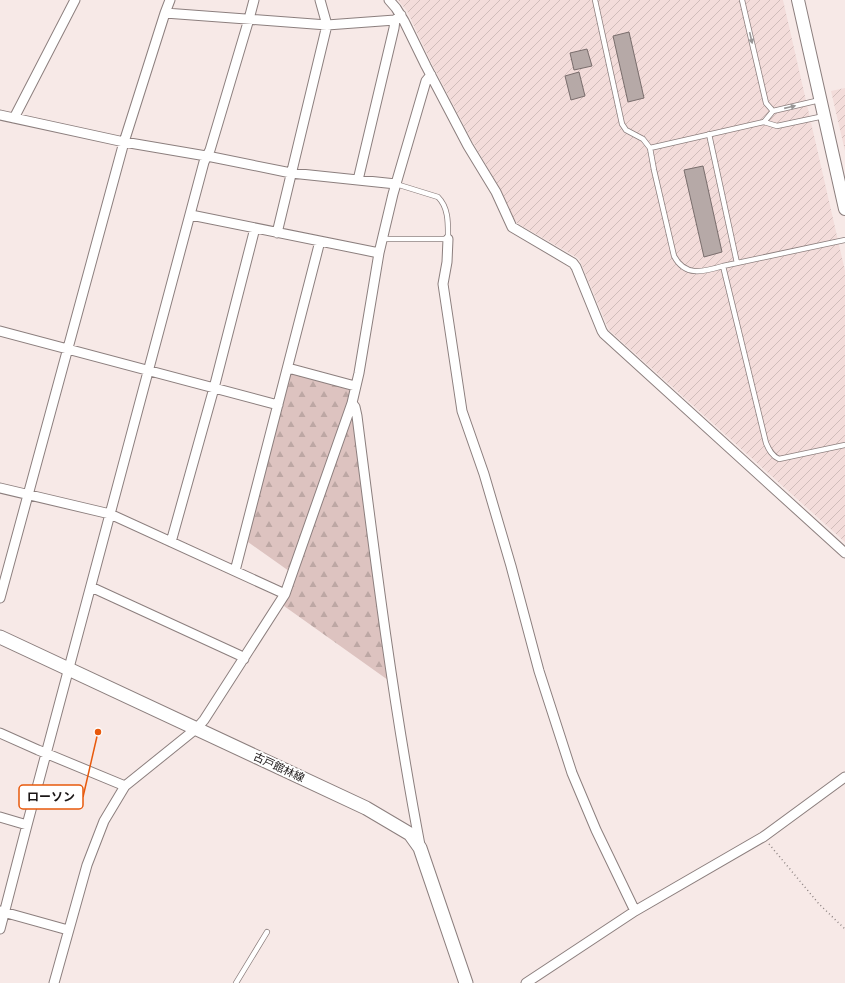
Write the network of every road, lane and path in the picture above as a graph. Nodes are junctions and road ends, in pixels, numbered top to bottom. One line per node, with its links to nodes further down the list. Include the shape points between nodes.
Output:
1 (75, 0): 18 (street)
2 (170, 0): 9 (street)
3 (254, 0): 11 (street)
4 (320, 0): 12 (street)
5 (390, 0): 10 (street)
6 (595, 0): 22 (lane, via 622,124 626,130 643,139)
7 (742, 0): 15 (lane, one-way to 15, via 766,103)
8 (798, 0): 14 (street)
9 (165, 13): 11 (street); 21 (street)
10 (398, 18): 12 (street); 13 (street); 25 (street)
11 (250, 19): 12 (street); 23 (street)
12 (327, 25): 24 (street)
13 (431, 76): 26 (street, via 426,81); 51 (street, via 496,192 512,227 573,263 602,331)
14 (820, 100): 15 (lane, one-way to 14); 17 (street)
15 (773, 111): 19 (lane)
16 (0, 116): 18 (street)
17 (824, 116): 19 (lane, via 777,126); 27 (street)
18 (14, 118): 21 (street)
19 (764, 122): 20 (lane)
20 (709, 134): 22 (lane); 36 (lane)
21 (124, 142): 23 (street); 39 (street)
22 (650, 148): 37 (lane, via 672,248 678,262 683,268 693,272)
23 (207, 157): 24 (street); 28 (street)
24 (291, 174): 25 (street); 30 (street)
25 (358, 180): 26 (street)
26 (396, 184): 31 (street); 32 (lane, via 441,200 447,217)
27 (845, 209)
28 (191, 215): 29 (street); 41 (street)
29 (255, 228): 30 (street); 43 (street)
30 (277, 232): 34 (street)
31 (383, 237): 32 (lane); 35 (street)
32 (448, 239): 68 (street, via 443,284 462,411 486,481 539,671 572,773)
33 (845, 240): 36 (lane)
34 (320, 241): 35 (street); 40 (street)
35 (379, 253): 42 (street)
36 (737, 263): 37 (lane)
37 (723, 266): 46 (lane, via 769,450 779,459)
38 (0, 331): 39 (street)
39 (68, 349): 41 (street); 48 (street)
40 (288, 368): 42 (street); 45 (street)
41 (148, 370): 43 (street); 49 (street)
42 (355, 386): 44 (street)
43 (214, 388): 45 (street); 50 (street)
44 (352, 403): 54 (street); 67 (street, via 357,416 392,681)
45 (278, 405): 52 (street)
46 (845, 445)
47 (0, 488): 48 (street)
48 (28, 494): 49 (street); 55 (street)
49 (110, 514): 50 (street); 53 (street)
50 (171, 542): 52 (street)
51 (845, 553)
52 (235, 571): 54 (street)
53 (91, 587): 57 (street); 58 (street)
54 (285, 594): 57 (street)
55 (0, 598)
56 (0, 637): 58 (main road, 古戸館林線)
57 (244, 659): 59 (street)
58 (68, 669): 59 (main road, 古戸館林線); 61 (street)
59 (197, 728): 63 (street); 67 (main road, 古戸館林線, via 366,808 410,834)
60 (0, 733): 61 (street)
61 (46, 754): 63 (street); 65 (street)
62 (845, 778): 66 (street)
63 (125, 786): 72 (street, via 104,821 87,865)
64 (0, 817): 65 (street)
65 (26, 825): 69 (street)
66 (763, 837): 68 (street); 70 (path, via 819,904)
67 (420, 848): 76 (main road, 古戸館林線)
68 (635, 911): 77 (street)
69 (2, 912): 71 (street); 72 (street)
70 (845, 928)
71 (0, 929)
72 (68, 930): 74 (street)
73 (267, 932): 75 (lane)
74 (54, 983)
75 (236, 983)
76 (466, 983)
77 (526, 983)

